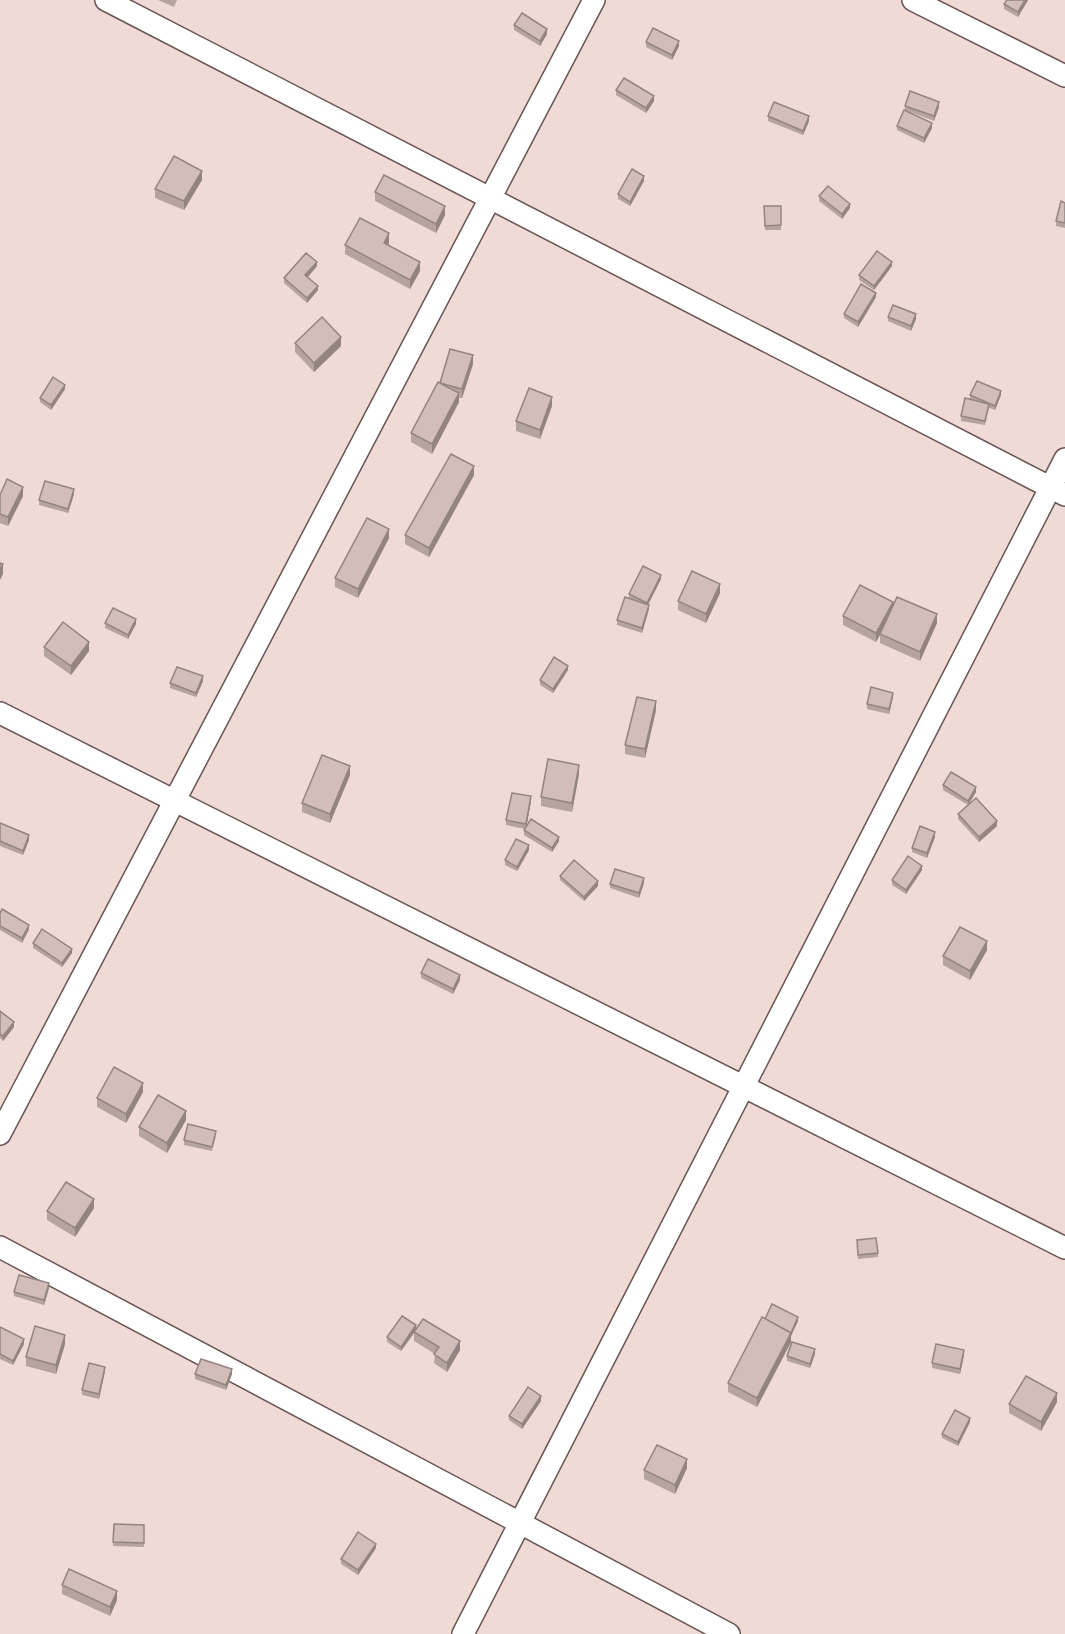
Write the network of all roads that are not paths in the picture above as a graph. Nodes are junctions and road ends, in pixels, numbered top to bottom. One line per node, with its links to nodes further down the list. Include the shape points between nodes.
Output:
1 (106, 0): 5 (street)
2 (594, 0): 5 (street)
3 (913, 0): 4 (street)
4 (1065, 76)
5 (490, 198): 7 (street); 9 (street)
6 (1065, 459): 7 (street)
7 (1058, 491): 10 (street)
8 (0, 713): 9 (street)
9 (175, 801): 10 (street); 11 (street)
10 (743, 1087): 13 (street); 14 (street)
11 (0, 1134)
12 (0, 1247): 14 (street)
13 (1065, 1248)
14 (520, 1523): 15 (street); 16 (street)
15 (463, 1634)
16 (729, 1634)

